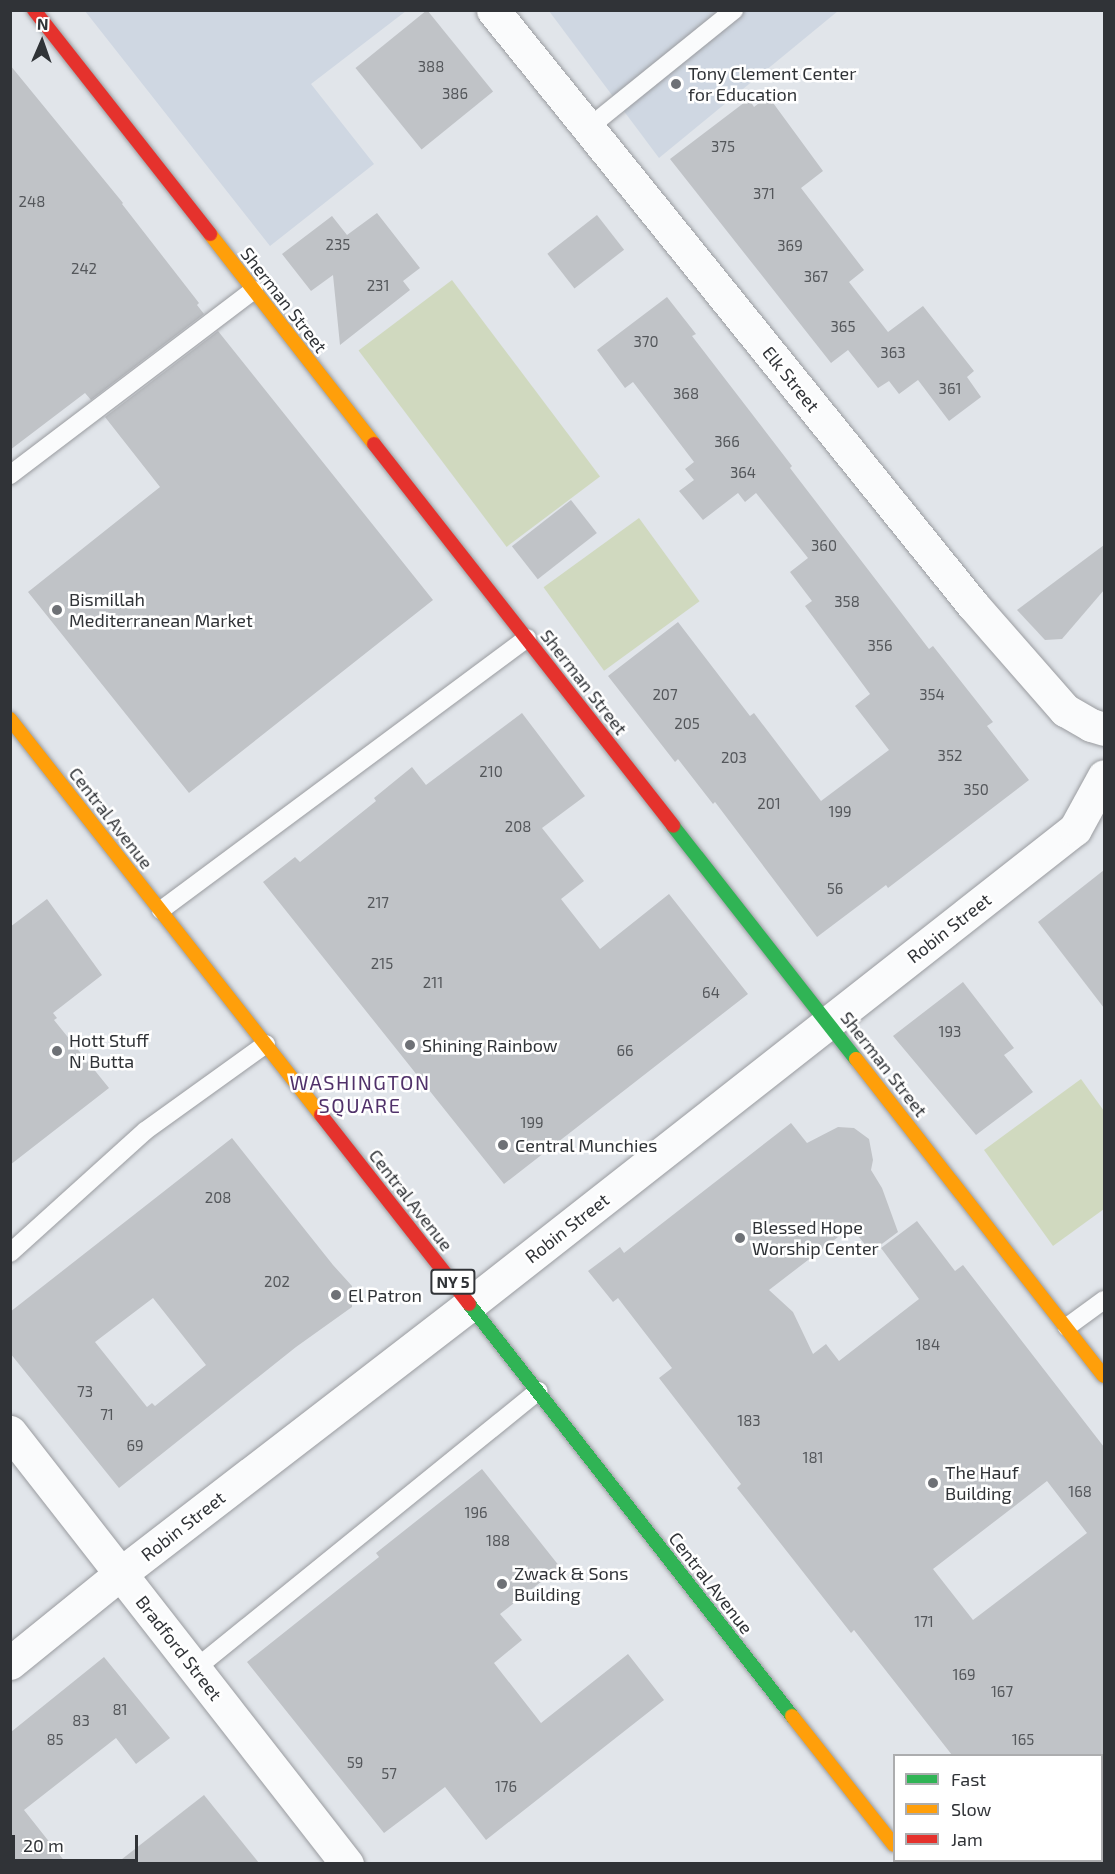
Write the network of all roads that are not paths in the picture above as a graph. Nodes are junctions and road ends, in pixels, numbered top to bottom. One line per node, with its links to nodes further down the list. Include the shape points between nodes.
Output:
1 (34, 10): 5 (street, Sherman Street)
2 (493, 10): 4 (street, Elk Street)
3 (734, 10): 4 (lane)
4 (588, 128): 9 (street, Elk Street, via 981,614 1065,710)
5 (254, 290): 6 (lane); 7 (street, Sherman Street)
6 (10, 475)
7 (527, 638): 11 (lane); 12 (street, Sherman Street)
8 (10, 719): 11 (street, Central Avenue / NY 5)
9 (1104, 729)
10 (1104, 776): 12 (street, Robin Street, via 1075,829)
11 (160, 910): 13 (street, Central Avenue / NY 5)
12 (829, 1023): 16 (street, Robin Street); 17 (street, Sherman Street)
13 (266, 1044): 14 (lane, via 145,1131); 16 (street, Central Avenue / NY 5)
14 (10, 1253)
15 (1104, 1299): 17 (lane)
16 (470, 1304): 19 (street, Central Avenue / NY 5); 21 (street, Robin Street)
17 (1066, 1327): 18 (street, Sherman Street)
18 (1104, 1376)
19 (538, 1391): 23 (lane); 24 (street, Central Avenue / NY 5)
20 (10, 1432): 21 (street, Bradford Street)
21 (120, 1574): 22 (street, Robin Street); 23 (street, Bradford Street)
22 (10, 1663)
23 (195, 1670): 25 (street, Bradford Street)
24 (893, 1844)
25 (347, 1863)

